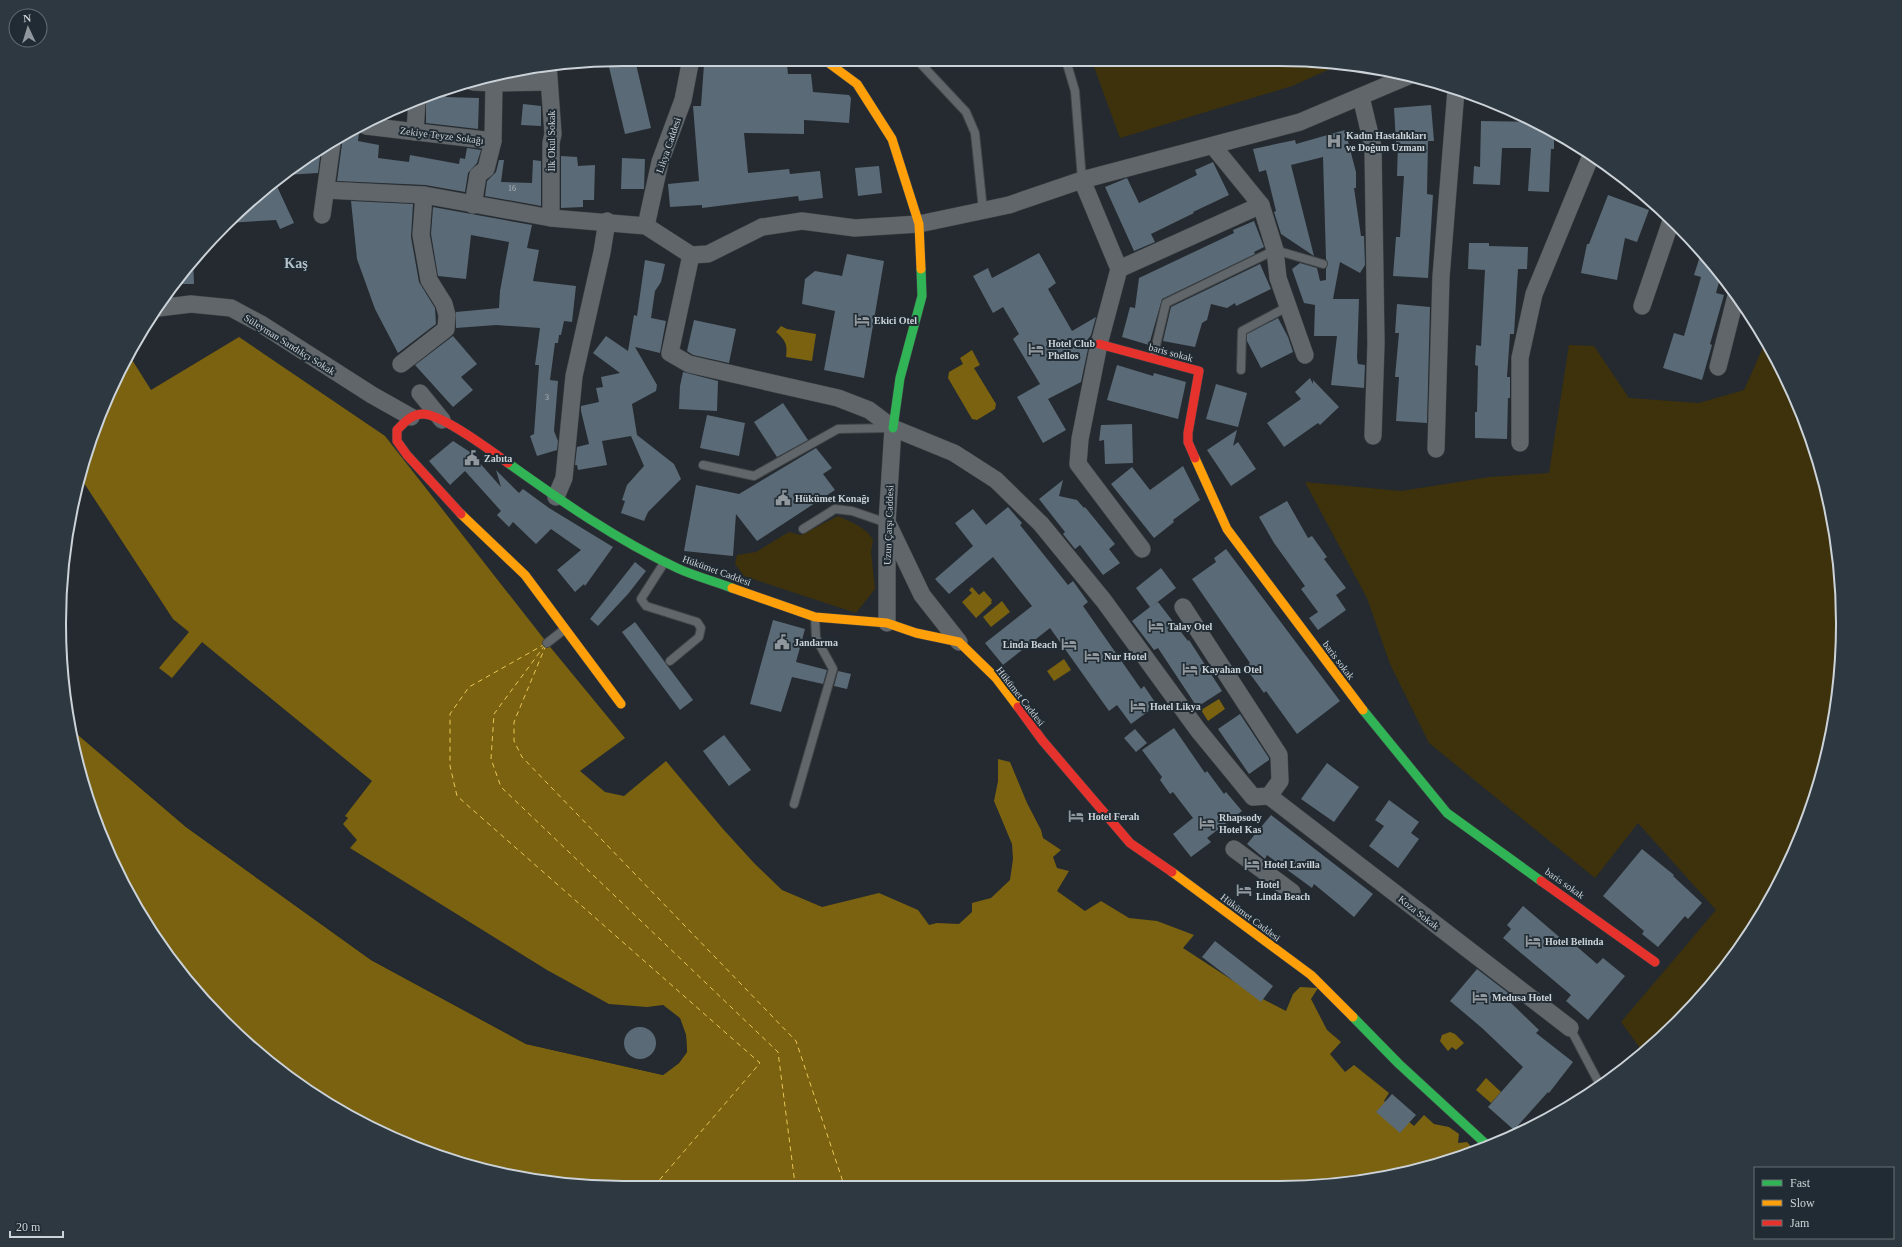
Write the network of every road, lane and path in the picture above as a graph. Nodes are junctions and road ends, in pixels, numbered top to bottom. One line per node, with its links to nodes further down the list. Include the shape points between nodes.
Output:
1 (690, 66): 29 (street, Likya Caddesi, via 683,100 660,162)
2 (833, 66): 28 (street, via 857,84 892,139)
3 (923, 66): 24 (lane, via 966,112 975,133)
4 (1068, 66): 19 (lane, via 1075,91)
5 (548, 71): 7 (street, İlk Okul Sokak)
6 (1401, 80): 11 (street)
7 (549, 82): 9 (street); 26 (street, İlk Okul Sokak, via 553,134)
8 (489, 83): 9 (street)
9 (494, 83): 15 (street)
10 (1456, 95): 51 (street, via 1441,277)
11 (1361, 97): 16 (street, via 1300,122); 49 (street, via 1373,147 1376,343)
12 (418, 105): 14 (street)
13 (371, 127): 14 (street, Zekiye Teyze Sokağı)
14 (415, 132): 15 (street, Zekiye Teyze Sokağı)
15 (493, 141): 22 (street, via 486,169 478,175)
16 (1213, 146): 19 (street); 23 (street)
17 (331, 149): 20 (street)
18 (1590, 162): 50 (street, via 1534,294 1520,358)
19 (1082, 180): 24 (street, via 1009,205); 34 (street)
20 (326, 190): 21 (street); 25 (street)
21 (424, 195): 22 (street); 42 (street, via 421,235 429,280 444,304 447,315 446,329)
22 (473, 205): 26 (street)
23 (1261, 205): 31 (street); 34 (street)
24 (983, 210): 28 (street)
25 (322, 215)
26 (551, 218): 27 (street)
27 (607, 221): 29 (street); 53 (street, via 574,376 564,478)
28 (919, 224): 32 (street, via 854,228 802,221 762,227 708,254); 48 (street, via 922,296 900,378)
29 (646, 226): 32 (street)
30 (1669, 226): 37 (street)
31 (1275, 250): 33 (lane); 36 (street, via 1278,278); 41 (lane, via 1166,303)
32 (691, 255): 48 (street, via 670,353 689,364 838,398 869,410)
33 (1323, 264)
34 (1119, 269): 39 (street)
35 (1734, 303): 43 (street)
36 (1289, 306): 40 (street); 44 (lane, via 1242,331)
37 (1642, 306)
38 (165, 307): 46 (street, Süleyman Sandıkçı Sokak, via 192,304 231,308)
39 (1099, 344): 41 (street, baris sokak); 56 (street, via 1080,439 1078,464)
40 (1306, 355)
41 (1153, 359): 70 (street, baris sokak, via 1199,371 1199,385 1188,430 1188,442 1227,529 1366,714 1447,813)
42 (401, 364)
43 (1718, 367)
44 (1241, 370)
45 (420, 392): 47 (street)
46 (411, 418): 47 (street, Hükümet Caddesi, via 423,414); 61 (street, via 397,430 397,441 400,446 448,502 525,575)
47 (442, 420): 53 (street, Hükümet Caddesi, via 483,445)
48 (893, 428): 52 (lane, via 838,428 754,476); 54 (street, Uzun Çarşı Caddesi); 66 (street, via 954,453 996,480 1036,519 1104,601 1198,730 1254,797)
49 (1373, 436)
50 (1520, 442)
51 (1436, 449)
52 (703, 465)
53 (556, 497): 57 (street, Hükümet Caddesi)
54 (887, 523): 55 (lane, via 852,511 835,509); 60 (street, Uzun Çarşı Caddesi); 62 (street, via 922,595)
55 (803, 529)
56 (1142, 549)
57 (664, 562): 59 (street, Hükümet Caddesi); 64 (lane, via 641,599 646,606 697,622 701,628 699,637)
58 (1183, 607): 66 (street, via 1279,755 1280,781)
59 (815, 617): 60 (street, Hükümet Caddesi); 67 (lane, via 816,638 833,669)
60 (887, 623): 62 (street, Hükümet Caddesi, via 916,633)
61 (565, 629): 63 (lane); 65 (street)
62 (959, 642): 73 (street, Hükümet Caddesi, via 996,678 1042,740 1130,843 1311,975 1399,1064)
63 (547, 643)
64 (670, 661)
65 (621, 704)
66 (1269, 796): 71 (street, Koza Sokak)
67 (794, 804)
68 (1234, 849): 69 (street)
69 (1292, 892)
70 (1655, 962)
71 (1570, 1028): 72 (lane)
72 (1598, 1080)
73 (1484, 1142)

